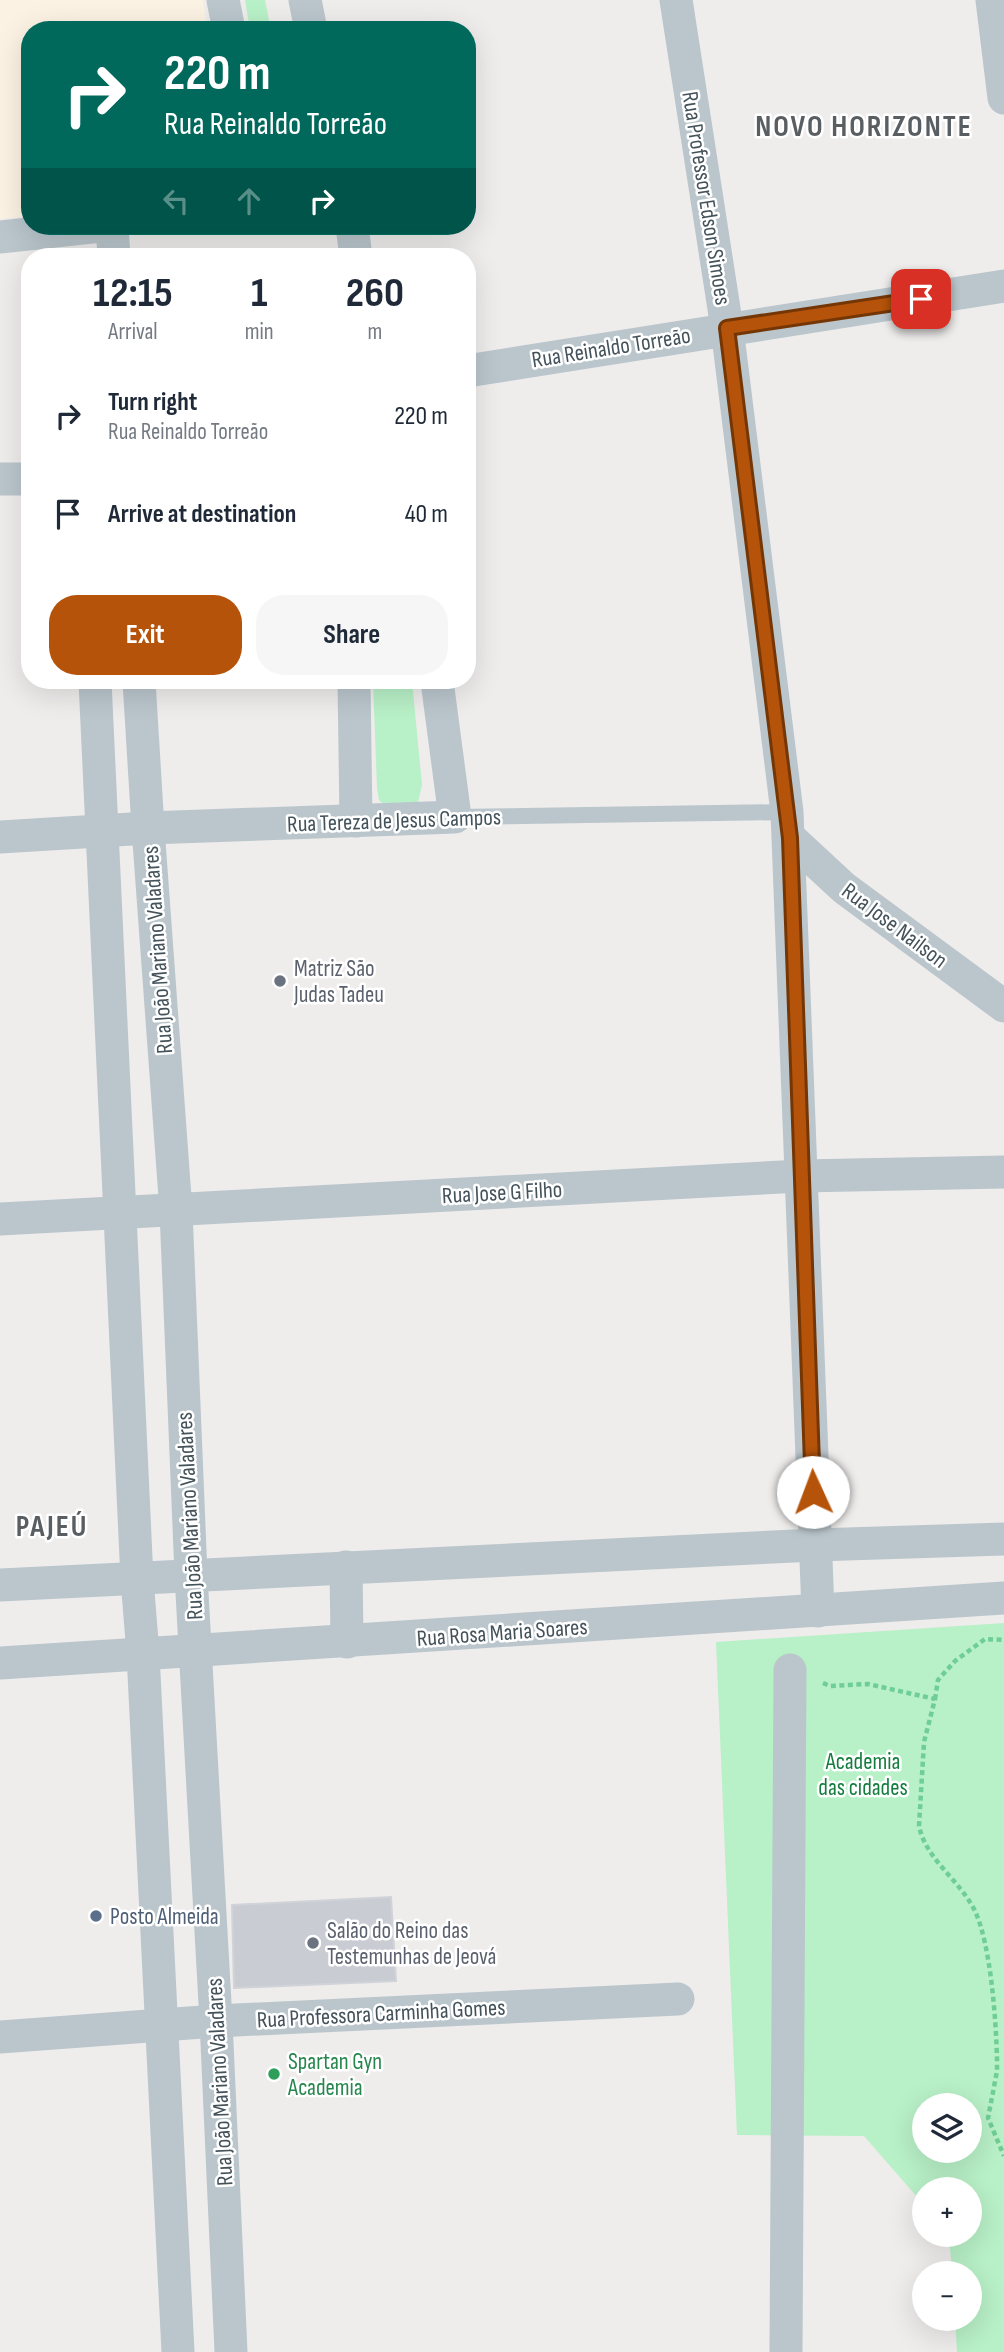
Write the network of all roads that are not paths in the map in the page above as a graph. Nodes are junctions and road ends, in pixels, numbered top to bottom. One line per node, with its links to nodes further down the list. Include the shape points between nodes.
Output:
1 (223, 0): 5 (street)
2 (305, 0): 6 (street)
3 (676, 0): 12 (street, Rua Professor Edson Simoes)
4 (992, 0): 7 (street)
5 (227, 21)
6 (309, 21)
7 (1004, 98)
8 (84, 235): 10 (street)
9 (0, 237): 10 (street)
10 (68, 244)
11 (1004, 286): 12 (street, Rua Reinaldo Torreão)
12 (727, 328): 13 (street, Rua Reinaldo Torreão); 22 (street, Rua Professor Edson Simoes)
13 (476, 370)
14 (0, 479): 15 (street)
15 (21, 479)
16 (95, 689): 24 (street, Rua João Mariano Valadares)
17 (139, 689): 23 (street, Rua João Mariano Valadares)
18 (354, 689): 21 (street)
19 (438, 689): 20 (street)
20 (454, 817): 21 (street, Rua Tereza de Jesus Campos); 22 (lane, Rua Tereza de Jesus Campos)
21 (356, 821): 23 (street, Rua Tereza de Jesus Campos)
22 (788, 825): 26 (street, Rua Jose Nailson, via 844,888); 28 (street, Rua Professor Edson Simoes)
23 (148, 828): 24 (street, Rua Tereza de Jesus Campos); 29 (street, Rua João Mariano Valadares)
24 (103, 832): 25 (street, Rua Tereza de Jesus Campos); 30 (street, Rua João Mariano Valadares)
25 (0, 837)
26 (1004, 1006)
27 (1004, 1172): 28 (street, Rua Jose G Filho)
28 (801, 1176): 29 (street, Rua Jose G Filho); 33 (street, Rua Professor Edson Simoes)
29 (176, 1211): 30 (street, Rua Jose G Filho); 35 (street, Rua João Mariano Valadares)
30 (121, 1214): 31 (street, Rua Jose G Filho); 36 (street, Rua João Mariano Valadares)
31 (0, 1219)
32 (1004, 1539): 33 (street)
33 (815, 1545): 34 (street); 39 (street, Rua Professor Edson Simoes)
34 (346, 1567): 35 (street); 40 (street)
35 (191, 1575): 36 (street); 41 (street, Rua João Mariano Valadares)
36 (137, 1579): 37 (street); 42 (street, Rua João Mariano Valadares)
37 (0, 1585)
38 (1004, 1598): 39 (street, Rua Rosa Maria Soares)
39 (818, 1611): 40 (street, Rua Rosa Maria Soares)
40 (347, 1642): 41 (street, Rua Rosa Maria Soares)
41 (195, 1650): 42 (street, Rua Rosa Maria Soares); 46 (street, Rua João Mariano Valadares)
42 (143, 1654): 43 (street, Rua Rosa Maria Soares); 47 (street, Rua João Mariano Valadares)
43 (0, 1663)
44 (790, 1670): 51 (street)
45 (678, 1999): 46 (street, Rua Professora Carminha Gomes)
46 (216, 2021): 47 (street, Rua Professora Carminha Gomes); 50 (street, Rua João Mariano Valadares)
47 (161, 2027): 48 (street, Rua Professora Carminha Gomes); 49 (street, Rua João Mariano Valadares)
48 (0, 2037)
49 (178, 2352)
50 (231, 2352)
51 (786, 2352)

